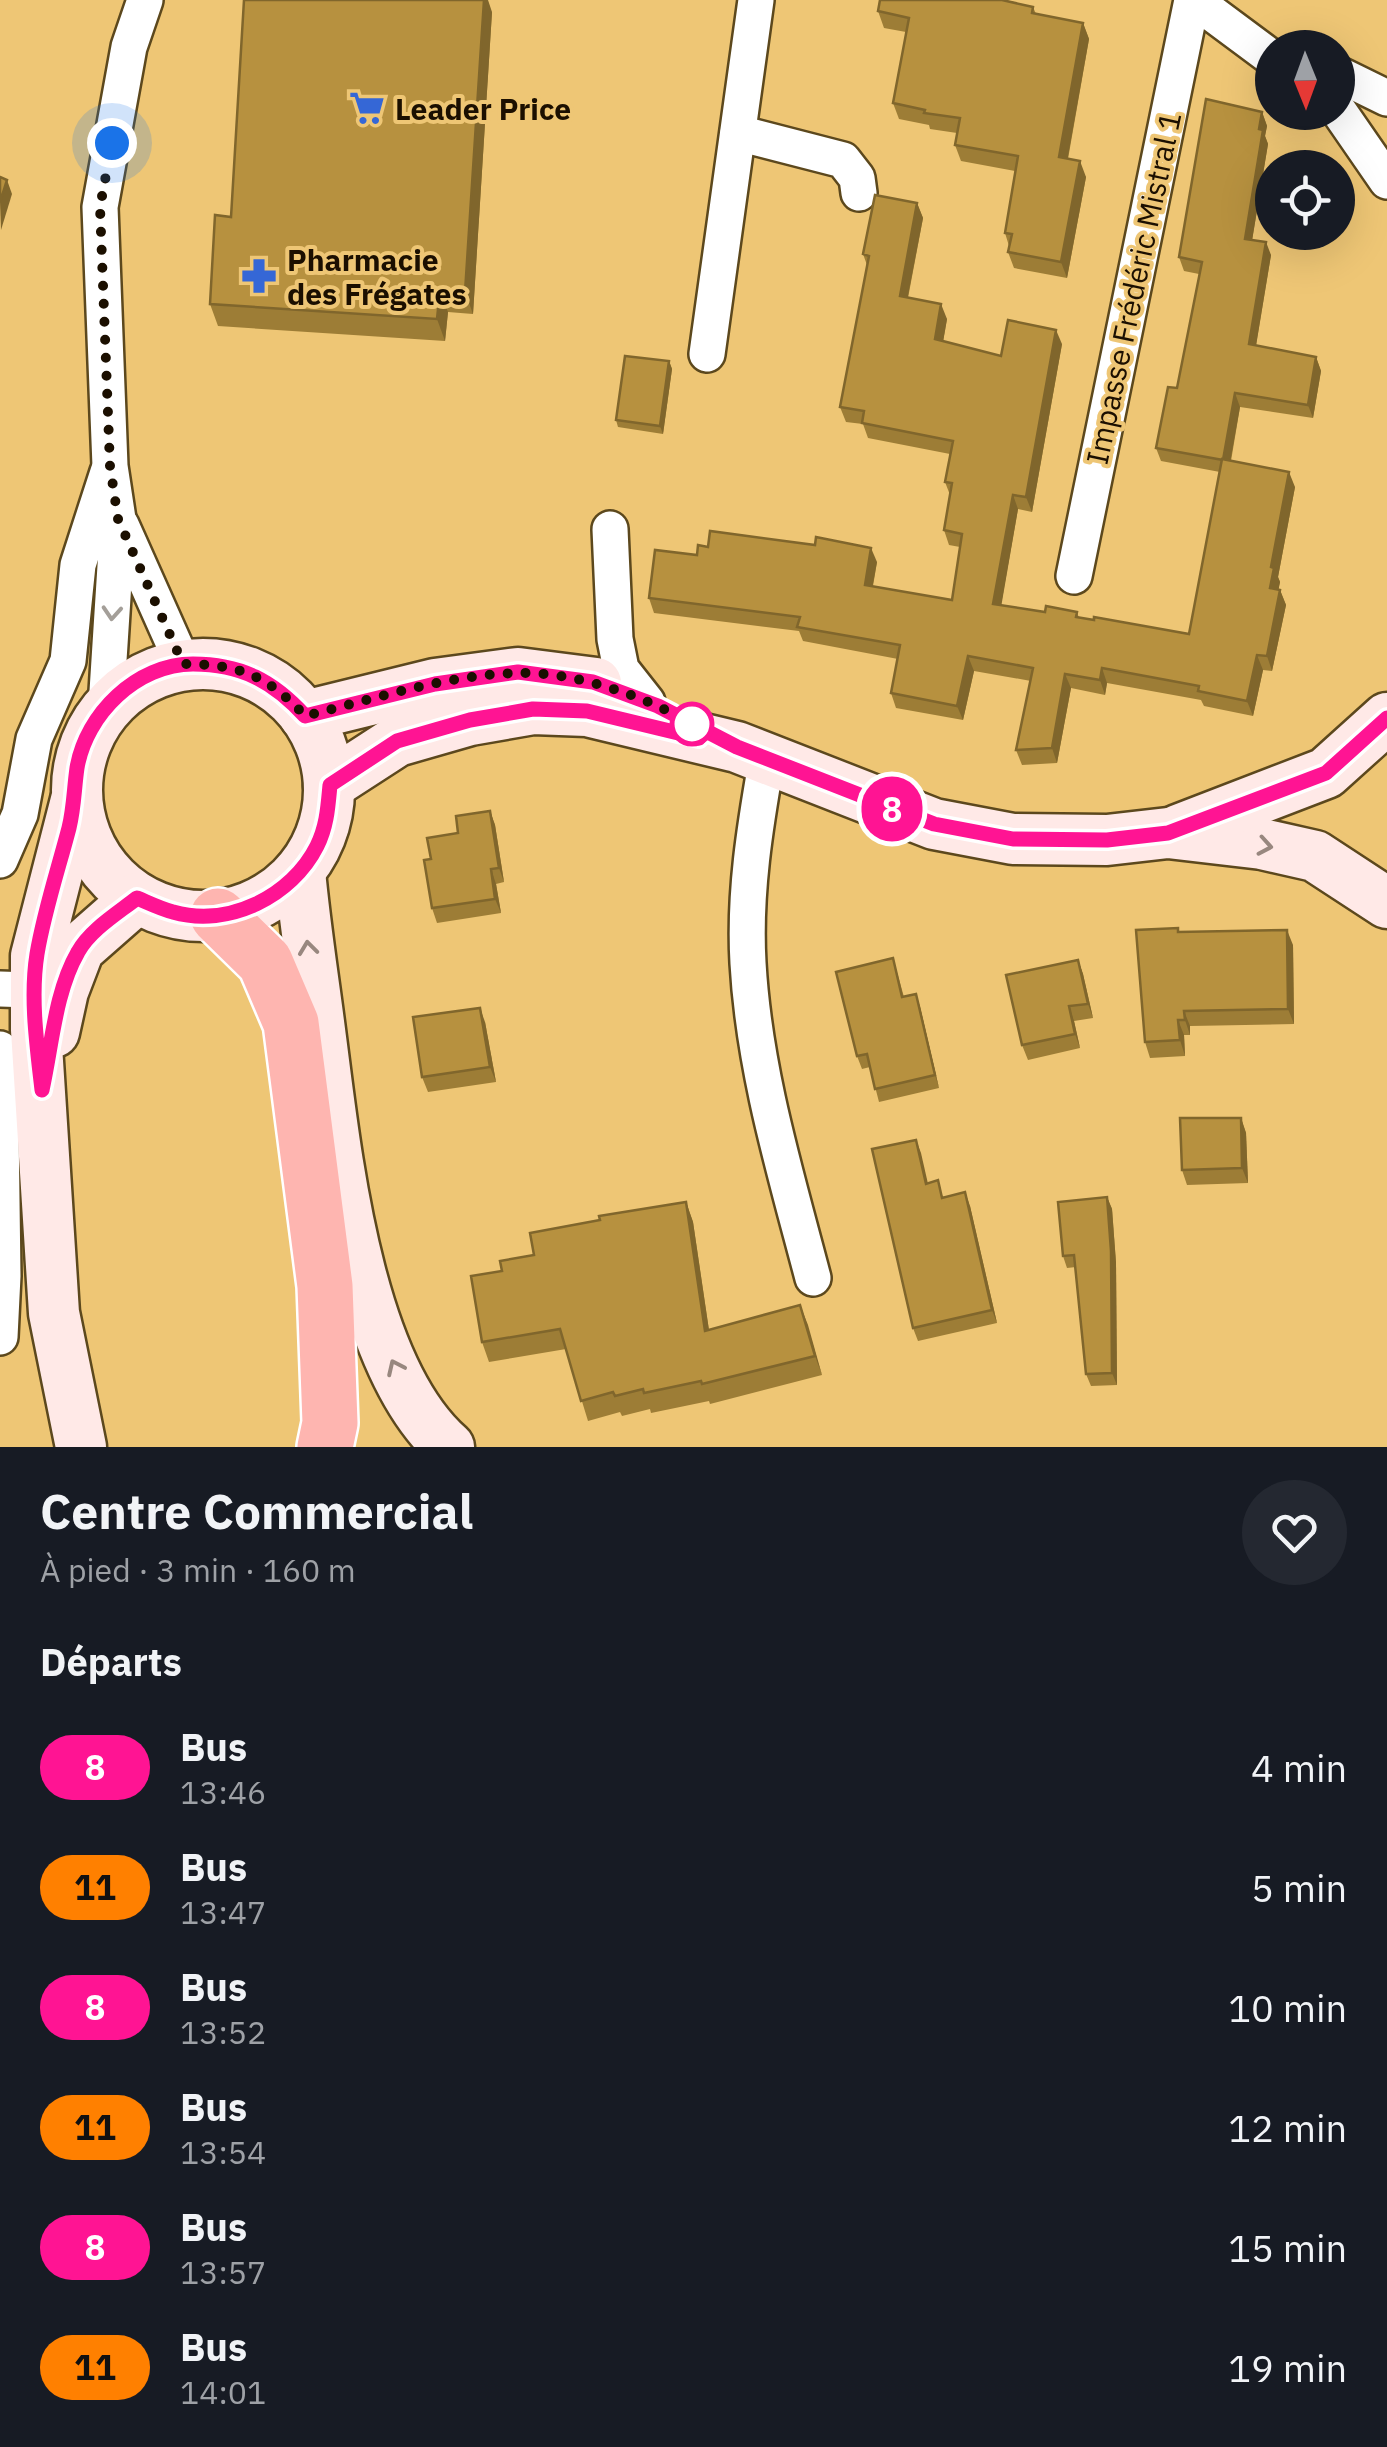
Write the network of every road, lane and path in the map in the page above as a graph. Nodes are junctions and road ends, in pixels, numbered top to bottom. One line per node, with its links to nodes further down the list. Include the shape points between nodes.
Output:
1 (144, 0): 13 (street, via 129,46 100,207)
2 (756, 0): 9 (street)
3 (1200, 4): 4 (street); 5 (street); 16 (street, Impasse Frédéric Mistral 1)
4 (1255, 33)
5 (1255, 45)
6 (1355, 82): 7 (street)
7 (1387, 98)
8 (1352, 130): 10 (street)
9 (738, 133): 11 (street, via 843,160 857,178); 12 (street)
10 (1387, 181)
11 (859, 194)
12 (708, 354)
13 (110, 466): 14 (street); 26 (street, via 78,565 68,661 34,739 20,814)
14 (118, 519): 17 (street); 19 (street, one-way to 19)
15 (610, 529): 18 (street, via 621,668)
16 (1074, 576)
17 (183, 664): 19 (street, via 154,672); 20 (street, via 220,664 254,674)
18 (647, 702): 20 (street, via 593,682 518,672 435,684); 22 (street)
19 (106, 707): 24 (street, via 88,735)
20 (305, 716): 23 (street, via 323,748)
21 (1387, 718): 25 (street, via 1326,773)
22 (752, 752): 23 (street, via 587,711 533,709 397,741); 25 (street, via 950,827 1013,839); 34 (street, via 748,964 767,1102)
23 (330, 785): 27 (street, via 317,845)
24 (76, 800): 28 (street, via 86,839 106,873); 31 (street)
25 (1168, 833): 29 (street, one-way to 29, via 1315,856)
26 (0, 860)
27 (300, 871): 30 (street, via 277,893); 38 (street, one-way to 27, via 404,1386 363,1284 338,1166)
28 (137, 898): 30 (street, via 176,914); 31 (street)
29 (1387, 903)
30 (218, 916): 37 (highway, via 265,962 291,1023 325,1286)
31 (33, 991): 36 (street, via 54,1313)
32 (0, 1049): 33 (street)
33 (2, 1276): 35 (street)
34 (813, 1278)
35 (0, 1338)
36 (81, 1447)
37 (325, 1447)
38 (449, 1447)

